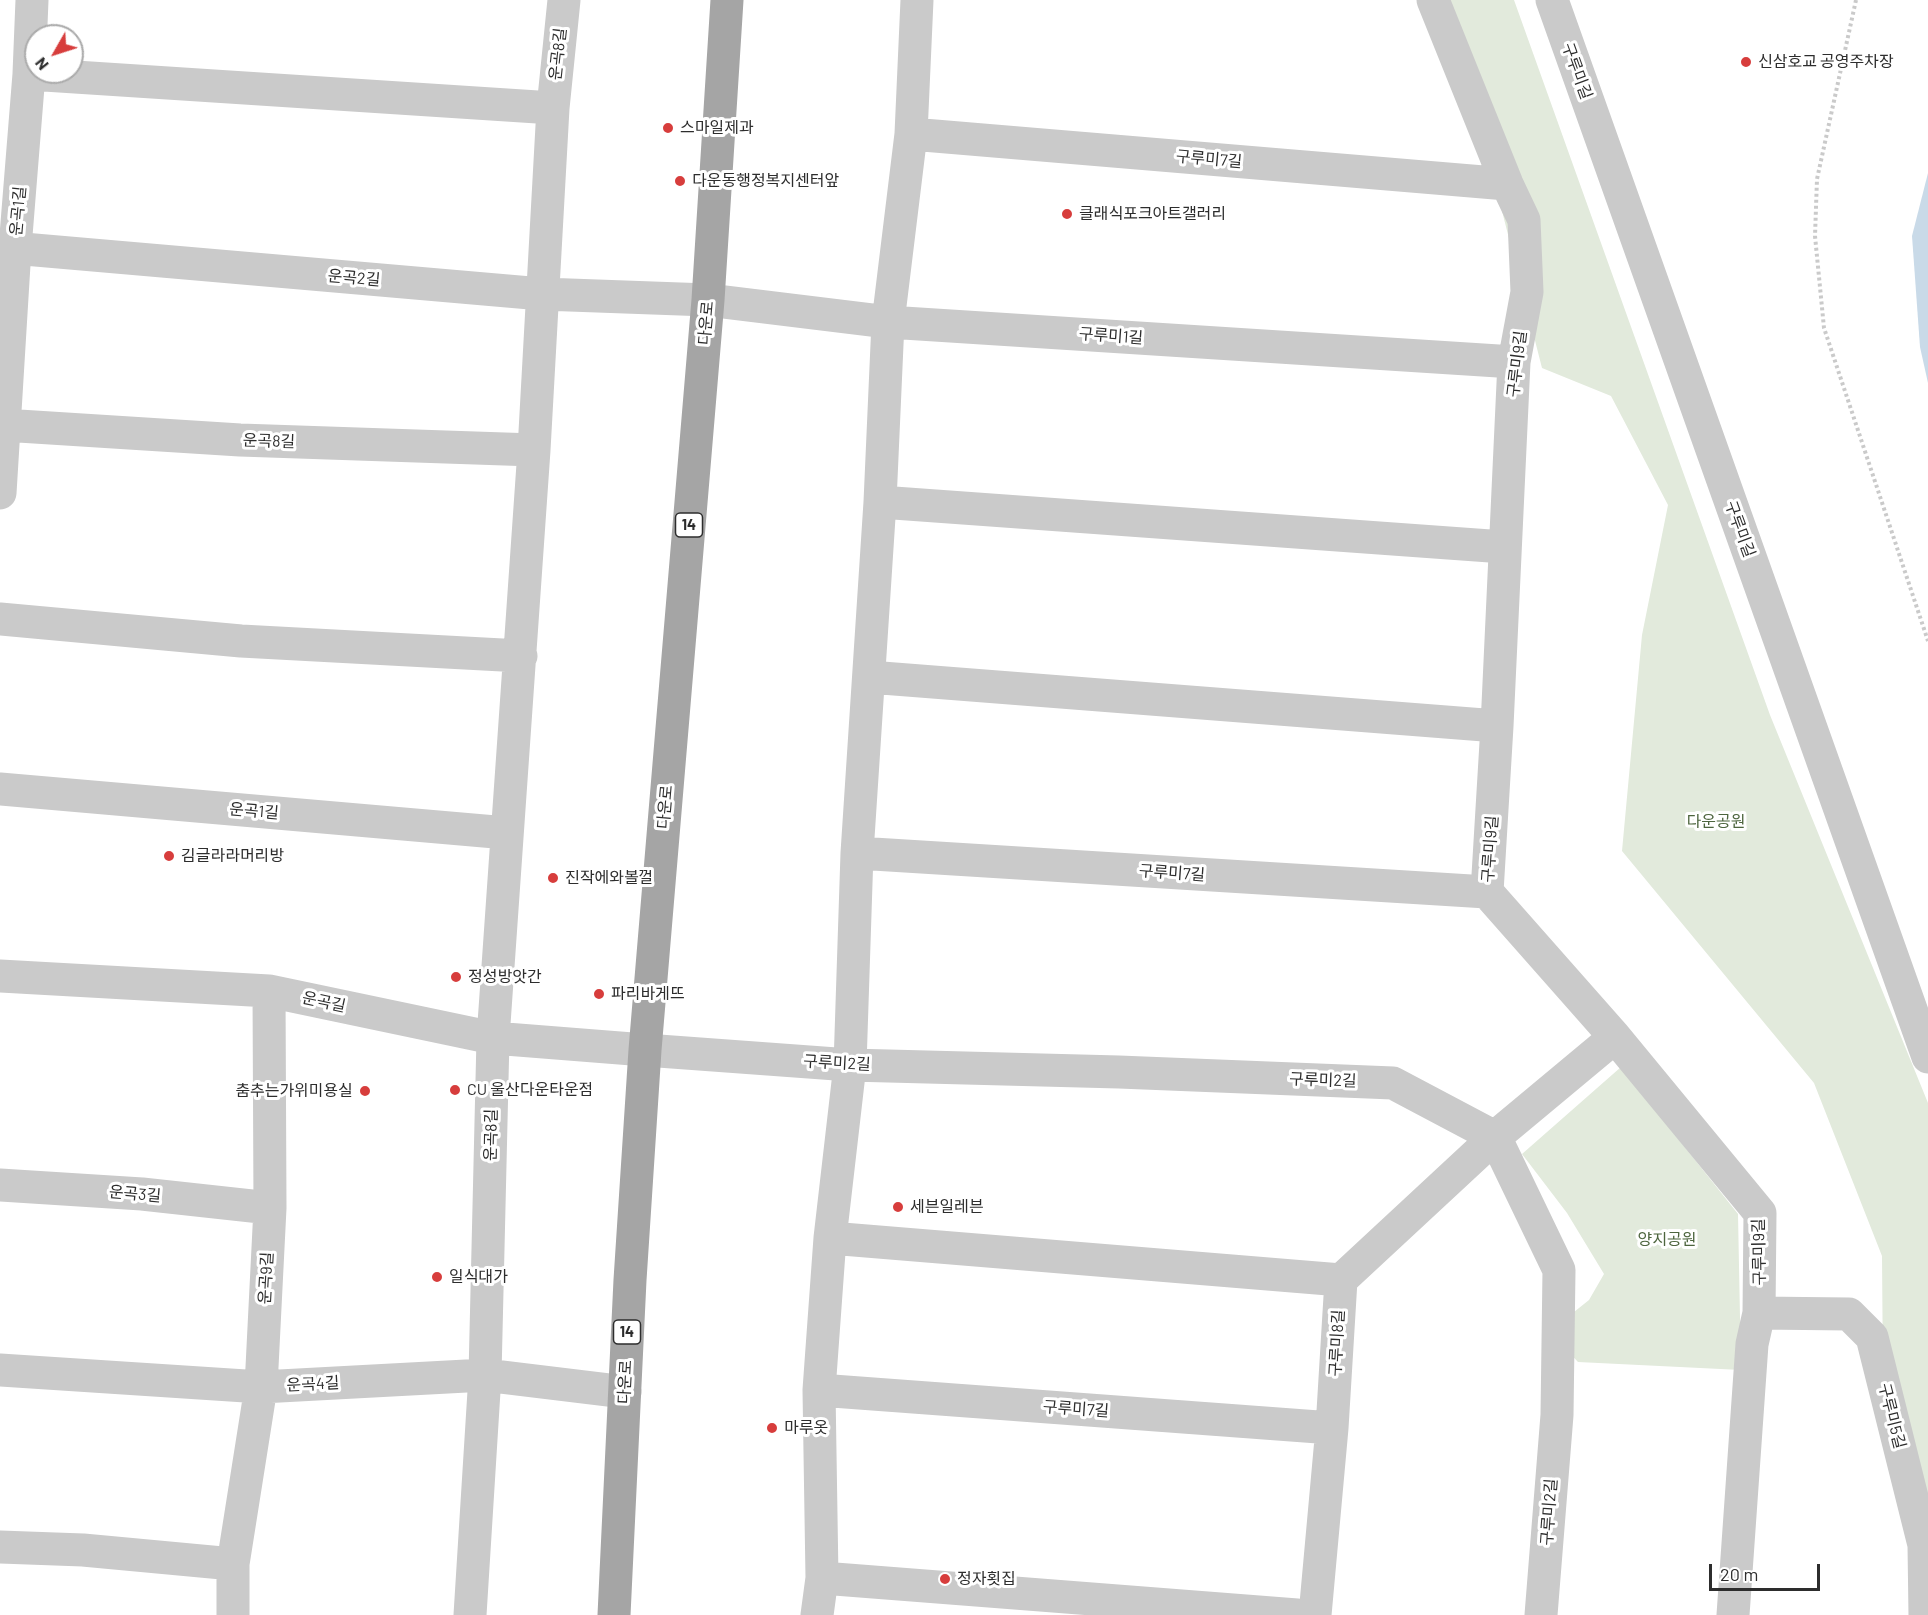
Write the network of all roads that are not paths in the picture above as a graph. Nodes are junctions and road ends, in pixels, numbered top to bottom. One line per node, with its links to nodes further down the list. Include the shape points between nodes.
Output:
1 (32, 0): 8 (street, 운곡1길)
2 (564, 0): 11 (street, 운곡8길)
3 (727, 0): 16 (main road, 다운로 / 14)
4 (917, 0): 12 (street)
5 (1428, 0): 6 (street)
6 (1433, 0): 13 (street, 구루미9길)
7 (1552, 0): 37 (street, 구루미길)
8 (31, 24)
9 (84, 78): 11 (street)
10 (28, 84): 14 (street, 운곡1길)
11 (553, 108): 15 (street, 운곡8길)
12 (911, 134): 13 (street, 구루미7길); 17 (street)
13 (1507, 184): 18 (street, 구루미9길, via 1524,220 1527,292)
14 (7, 248): 15 (street, 운곡2길); 19 (street, 운곡1길)
15 (542, 294): 16 (street, 운곡2길); 20 (street, 운곡8길)
16 (708, 300): 17 (street, 구루미1길); 36 (main road, 다운로 / 14)
17 (888, 322): 18 (street, 구루미1길); 22 (street)
18 (1514, 362): 23 (street, 구루미9길)
19 (3, 425): 20 (street, 운곡8길, via 240,440); 21 (street, 운곡1길)
20 (534, 450): 25 (street, 운곡8길)
21 (0, 493)
22 (880, 502): 23 (street); 26 (street)
23 (1504, 547): 27 (street, 구루미9길)
24 (0, 619): 25 (street, via 241,641)
25 (520, 656): 29 (street, 운곡8길)
26 (869, 677): 27 (street); 30 (street)
27 (1497, 726): 31 (street, 구루미9길)
28 (0, 789): 29 (street, 운곡1길)
29 (507, 833): 35 (street, 운곡8길)
30 (857, 854): 31 (street, 구루미7길); 38 (street)
31 (1487, 892): 34 (street, 구루미9길)
32 (0, 976): 33 (street, 운곡길)
33 (269, 991): 35 (street, 운곡길); 41 (street, 운곡9길)
34 (1615, 1037): 39 (street); 44 (street, 구루미9길, via 1760,1213)
35 (493, 1038): 36 (street, 운곡길); 46 (street, 운곡8길)
36 (645, 1050): 38 (street, 구루미2길); 49 (main road, 다운로 / 14)
37 (1928, 1057)
38 (850, 1065): 39 (street, 구루미2길, via 1393,1083); 42 (street)
39 (1495, 1137): 43 (street); 60 (street, 구루미2길, via 1559,1270 1557,1415)
40 (0, 1185): 41 (street, 운곡3길, via 142,1194)
41 (270, 1209): 47 (street, 운곡9길)
42 (830, 1238): 43 (street); 48 (street)
43 (1341, 1280): 50 (street, 구루미8길)
44 (1759, 1313): 61 (street, 구루미9길, via 1752,1344); 62 (street, 구루미5길, via 1850,1314 1872,1337 1924,1545)
45 (0, 1370): 47 (street, 운곡4길)
46 (485, 1375): 47 (street, 운곡4길); 49 (street, 운곡4길); 55 (street, 운곡8길)
47 (261, 1387): 52 (street, 운곡9길)
48 (819, 1390): 50 (street, 구루미7길); 53 (street)
49 (625, 1392): 56 (main road, 다운로 / 14)
50 (1332, 1428): 59 (street, 구루미8길)
51 (0, 1547): 52 (street, via 83,1550)
52 (233, 1564): 54 (street, 운곡9길)
53 (822, 1578): 57 (street); 58 (street)
54 (233, 1615)
55 (470, 1615)
56 (614, 1615)
57 (817, 1615)
58 (1297, 1615)
59 (1316, 1615)
60 (1541, 1615)
61 (1733, 1615)
62 (1925, 1615)

